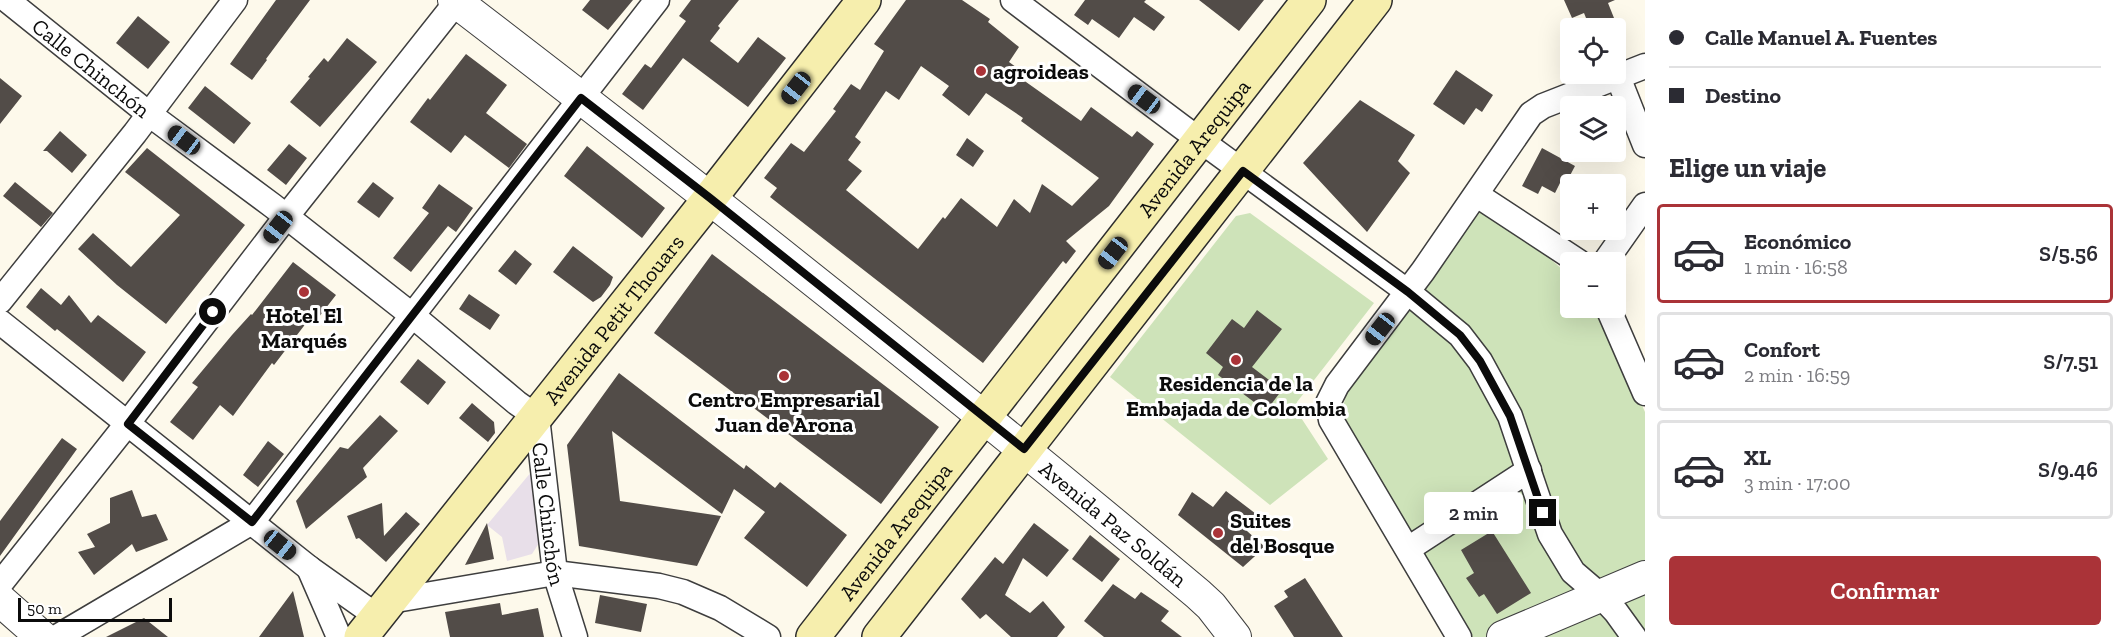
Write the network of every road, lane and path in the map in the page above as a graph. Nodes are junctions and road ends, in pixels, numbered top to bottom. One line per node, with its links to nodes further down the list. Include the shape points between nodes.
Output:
1 (235, 0): 14 (street)
2 (657, 0): 13 (street)
3 (864, 0): 19 (main road, Avenida Petit Thouars)
4 (1013, 0): 15 (street)
5 (1309, 0): 15 (main road, Avenida Arequipa)
6 (1375, 0): 17 (main road)
7 (456, 1): 13 (street, Avenida Paz Soldán); 21 (street)
8 (7, 4): 14 (street, Calle Chinchón)
9 (1645, 66): 10 (street)
10 (1626, 74)
11 (1600, 84): 18 (street, via 1531,114)
12 (1621, 84): 16 (street)
13 (581, 98): 19 (street, Avenida Paz Soldán); 26 (street)
14 (149, 114): 21 (street, Calle Chinchón); 24 (street)
15 (1202, 141): 17 (street); 31 (main road, Avenida Arequipa)
16 (1645, 145)
17 (1243, 171): 25 (street); 33 (main road)
18 (1477, 195): 22 (street); 25 (street)
19 (710, 198): 30 (main road, Avenida Petit Thouars); 31 (street, Avenida Paz Soldán)
20 (1645, 205): 23 (street)
21 (286, 216): 26 (street, Calle Chinchón); 32 (street)
22 (1564, 252)
23 (1612, 252)
24 (3, 290)
25 (1408, 292): 34 (street, via 1460,335 1480,361 1510,416); 36 (street, via 1337,385 1328,403 1331,420)
26 (413, 316): 30 (street, Calle Chinchón); 35 (street)
27 (1612, 318): 29 (street)
28 (0, 322): 32 (street)
29 (1645, 393)
30 (537, 417): 38 (street, Calle Chinchón); 43 (main road, Avenida Petit Thouars)
31 (984, 417): 33 (street, Avenida Paz Soldán); 49 (main road, Avenida Arequipa)
32 (128, 424): 35 (street); 40 (street)
33 (1024, 449): 50 (main road); 51 (street, Avenida Paz Soldán, via 1198,594)
34 (1529, 470): 36 (street); 41 (street, via 1550,534 1562,556 1573,572)
35 (252, 522): 37 (street); 45 (street)
36 (1408, 549): 52 (street)
37 (309, 568): 43 (street); 46 (street)
38 (555, 573): 43 (street); 47 (street, Calle Chinchón); 48 (street, via 683,592 720,608)
39 (1645, 577): 41 (street)
40 (0, 584)
41 (1601, 596): 53 (street); 54 (street)
42 (0, 600): 44 (street)
43 (376, 618)
44 (42, 637)
45 (57, 637)
46 (339, 637)
47 (574, 637)
48 (768, 637)
49 (813, 637)
50 (879, 637)
51 (1235, 637)
52 (1459, 637)
53 (1503, 637)
54 (1634, 637)

